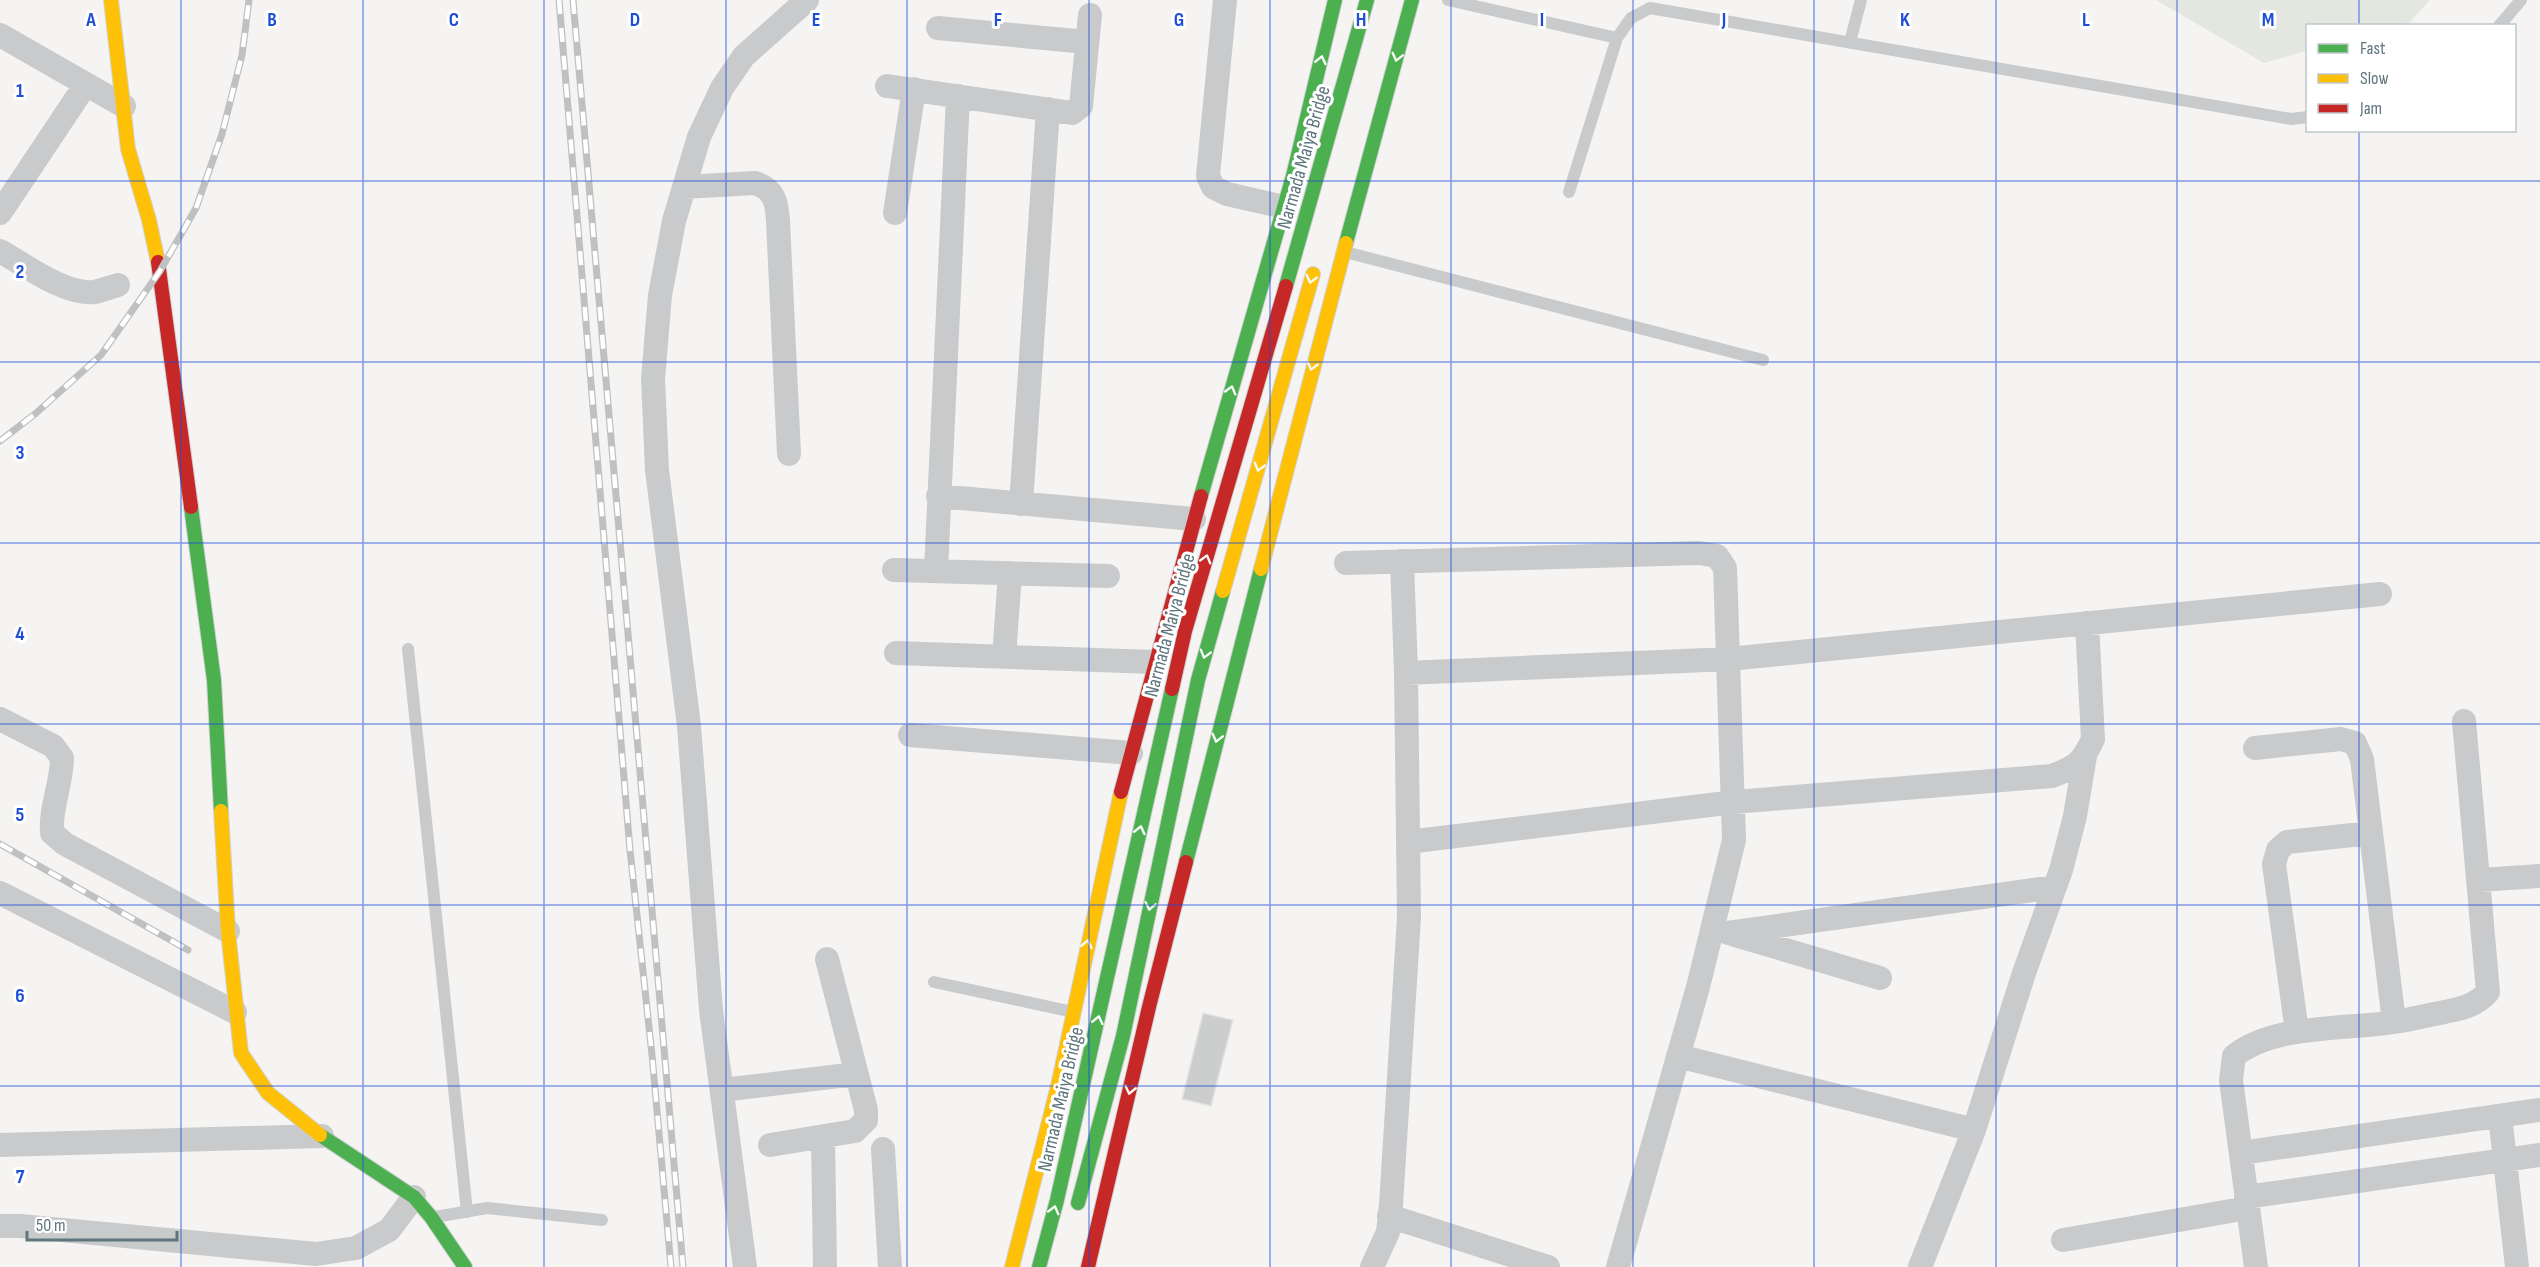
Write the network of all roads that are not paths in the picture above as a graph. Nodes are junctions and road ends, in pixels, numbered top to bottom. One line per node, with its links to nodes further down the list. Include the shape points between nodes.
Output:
1 (111, 0): 21 (main road)
2 (807, 0): 24 (street, via 744,56 722,88 699,137)
3 (1225, 0): 26 (street, via 1208,176 1213,187 1227,194)
4 (1335, 0): 26 (main road, one-way to 4)
5 (1367, 0): 102 (main road, Narmada Maiya Bridge, one-way to 5, via 1185,631)
6 (1412, 0): 30 (main road, one-way to 30)
7 (1448, 0): 14 (lane)
8 (1861, 0): 16 (lane)
9 (2521, 0): 11 (lane)
10 (1090, 15): 15 (street)
11 (2501, 24)
12 (938, 28): 15 (street)
13 (0, 35): 17 (street)
14 (1617, 38): 16 (lane, via 1631,18 1650,8); 25 (lane)
15 (1088, 42): 22 (street, via 1081,106 1072,112)
16 (1850, 42): 23 (lane, via 2291,119)
17 (86, 84): 21 (street); 27 (street)
18 (887, 86): 19 (street)
19 (914, 89): 20 (street); 28 (street)
20 (958, 96): 22 (street); 35 (street)
21 (124, 106): 65 (main road, via 128,148 160,271 214,680)
22 (1048, 109): 36 (street)
23 (2306, 117)
24 (684, 187): 34 (street, via 755,183 773,193 778,221); 76 (street, via 660,295 653,379 657,470 688,726 711,1010)
25 (1569, 192)
26 (1284, 207): 37 (main road, one-way to 26)
27 (0, 213)
28 (895, 213)
29 (0, 251): 32 (street, via 72,290 94,292)
30 (1344, 251): 33 (lane); 103 (main road, one-way to 103, via 1149,1007)
31 (1317, 260): 94 (main road, one-way to 94, via 1198,680 1123,1036)
32 (118, 285)
33 (1763, 360)
34 (789, 454)
35 (938, 496): 36 (street); 41 (street)
36 (1021, 504): 37 (street)
37 (1194, 519): 50 (main road)
38 (1402, 561): 39 (street); 49 (street, via 1717,556 1725,568); 51 (street)
39 (1346, 563)
40 (894, 570): 41 (street)
41 (936, 571): 42 (street)
42 (1010, 573): 43 (street); 48 (street)
43 (1108, 576)
44 (2380, 594): 45 (street)
45 (2087, 623): 49 (street); 57 (street, via 2093,739)
46 (408, 649): 90 (lane)
47 (896, 653): 48 (street)
48 (1004, 657): 50 (street)
49 (1728, 659): 51 (street); 58 (street)
50 (1155, 662): 56 (main road)
51 (1406, 673): 60 (street)
52 (0, 719): 65 (street, via 53,746 62,758 52,833 65,844)
53 (2464, 721): 62 (street)
54 (910, 735): 56 (street)
55 (2255, 748): 59 (street, via 2341,740 2355,744 2362,759)
56 (1131, 753): 71 (main road, one-way to 56)
57 (2085, 756): 58 (street, via 2073,768 2052,776); 63 (street, via 2075,816)
58 (1734, 802): 60 (street); 66 (street, via 1734,840)
59 (2371, 832): 72 (street); 73 (street, via 2287,842 2277,850 2274,864)
60 (1408, 842): 91 (street, via 1408,917)
61 (2540, 876): 62 (street)
62 (2478, 880): 72 (street, via 2488,992 2478,1003)
63 (2055, 887): 66 (street); 79 (street)
64 (0, 892): 70 (street)
65 (228, 931): 70 (main road)
66 (1720, 931): 68 (street); 74 (street)
67 (826, 959): 75 (street)
68 (1880, 978)
69 (934, 982): 71 (lane)
70 (235, 1012): 80 (main road, via 241,1053 268,1093)
71 (1073, 1012): 101 (main road)
72 (2394, 1022): 73 (street)
73 (2297, 1032): 85 (street, via 2248,1045 2234,1056 2231,1080)
74 (1678, 1056): 79 (street); 106 (street)
75 (856, 1074): 76 (street); 81 (street, via 866,1120 855,1131)
76 (722, 1090): 98 (street)
77 (2540, 1110): 78 (street)
78 (2500, 1116): 85 (street); 87 (street)
79 (1974, 1131): 107 (street)
80 (322, 1136): 82 (street); 88 (main road)
81 (823, 1138): 83 (street); 99 (street)
82 (5, 1145)
83 (770, 1145)
84 (883, 1149): 100 (street)
85 (2241, 1153): 89 (street)
86 (2540, 1155): 87 (street)
87 (2503, 1160): 89 (street); 109 (street)
88 (414, 1197): 92 (main road); 95 (street, via 389,1230 356,1248 316,1254)
89 (2247, 1203): 96 (street); 108 (street)
90 (466, 1212): 92 (lane); 93 (lane, via 487,1208)
91 (1389, 1216): 104 (street, via 1388,1232); 105 (street)
92 (431, 1217): 97 (main road)
93 (602, 1220)
94 (1074, 1221)
95 (0, 1226)
96 (2063, 1240)
97 (465, 1267)
98 (745, 1267)
99 (825, 1267)
100 (890, 1267)
101 (1012, 1267)
102 (1039, 1267)
103 (1088, 1267)
104 (1372, 1267)
105 (1548, 1267)
106 (1618, 1267)
107 (1920, 1267)
108 (2256, 1267)
109 (2517, 1267)

